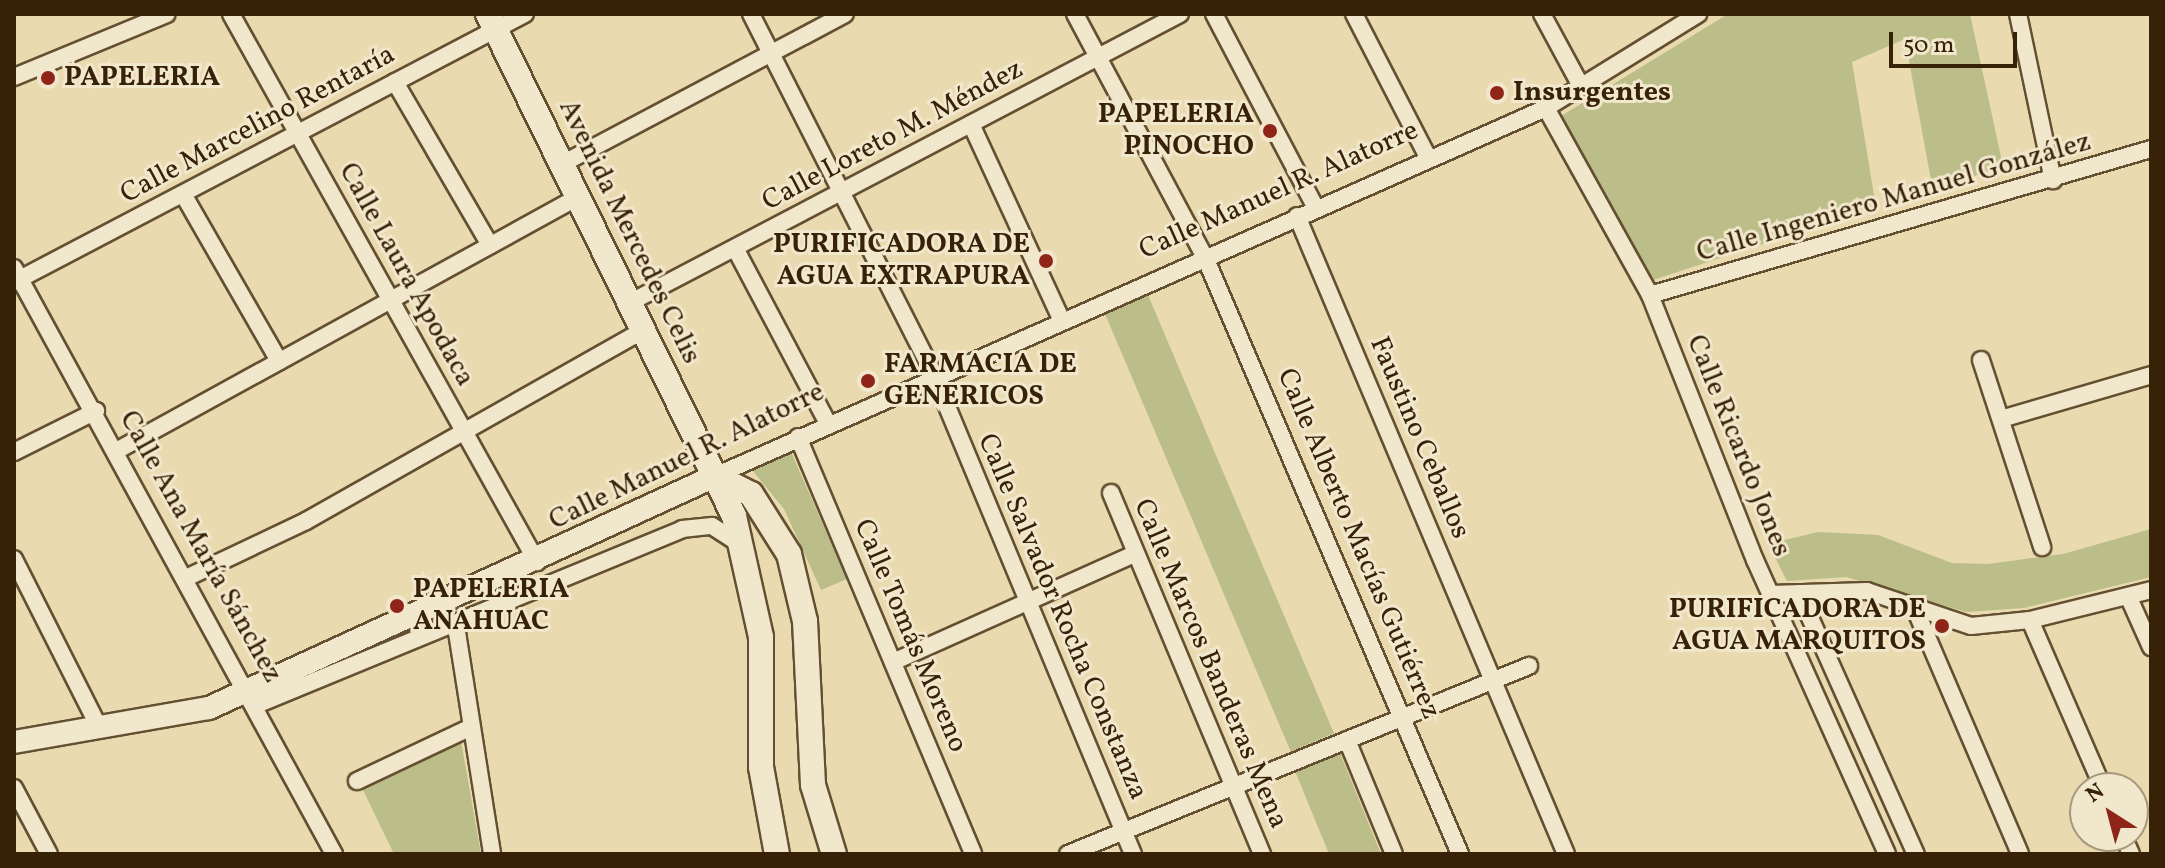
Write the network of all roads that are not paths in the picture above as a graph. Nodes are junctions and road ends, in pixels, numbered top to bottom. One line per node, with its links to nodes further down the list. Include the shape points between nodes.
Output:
1 (167, 14): 16 (street)
2 (231, 14): 21 (street, Calle Laura Apodaca)
3 (525, 14): 13 (street, Calle Marcelino Rentaría)
4 (751, 14): 14 (street, Calle Salvador Rocha Constanza)
5 (845, 14): 14 (street)
6 (1075, 14): 15 (street, Calle Alberto Macías Gutiérrez)
7 (1180, 14): 15 (street, Calle Loreto M. Méndez)
8 (1214, 14): 29 (street)
9 (1354, 14): 23 (street)
10 (1542, 14): 18 (street)
11 (1698, 14): 18 (street, Calle Manuel R. Alatorre)
12 (2018, 14): 25 (street)
13 (492, 22): 17 (street, Calle Marcelino Rentaría); 24 (main road, Avenida Mercedes Celis)
14 (771, 53): 24 (street); 26 (street, Calle Salvador Rocha Constanza)
15 (1098, 57): 20 (street, Calle Loreto M. Méndez); 33 (street, Calle Alberto Macías Gutiérrez)
16 (14, 77)
17 (395, 82): 21 (street, Calle Marcelino Rentaría); 31 (street)
18 (1581, 86): 19 (street, Calle Manuel R. Alatorre)
19 (1546, 108): 23 (street, Calle Manuel R. Alatorre); 35 (street, Calle Ricardo Jones)
20 (971, 124): 26 (street, Calle Loreto M. Méndez); 38 (street)
21 (298, 134): 27 (street, Calle Marcelino Rentaría); 36 (street, Calle Laura Apodaca)
22 (2151, 149): 25 (street, Calle Ingeniero Manuel González)
23 (1429, 159): 29 (street, Calle Manuel R. Alatorre)
24 (562, 164): 28 (main road, Avenida Mercedes Celis)
25 (2053, 180): 35 (street, Calle Ingeniero Manuel González)
26 (843, 191): 32 (street, Calle Loreto M. Méndez); 42 (street, Calle Salvador Rocha Constanza)
27 (183, 194): 34 (street, Calle Marcelino Rentaría); 41 (street)
28 (578, 197): 31 (street); 37 (main road, Avenida Mercedes Celis)
29 (1316, 208): 30 (street, Calle Manuel R. Alatorre)
30 (1297, 216): 33 (street, Calle Manuel R. Alatorre); 70 (street, Faustino Ceballos)
31 (490, 245): 36 (street)
32 (735, 248): 37 (street, Calle Loreto M. Méndez); 46 (street)
33 (1205, 257): 38 (street, Calle Manuel R. Alatorre); 72 (street, Calle Alberto Macías Gutiérrez)
34 (16, 277): 44 (street, Calle Ana María Sánchez)
35 (1650, 295): 61 (street, Calle Ricardo Jones)
36 (390, 300): 41 (street); 47 (street, Calle Laura Apodaca)
37 (631, 302): 39 (main road, Avenida Mercedes Celis)
38 (1061, 319): 42 (street, Calle Manuel R. Alatorre)
39 (644, 330): 47 (street); 51 (main road, Avenida Mercedes Celis)
40 (1981, 360): 45 (street)
41 (279, 361): 49 (street)
42 (934, 375): 46 (street, Calle Manuel R. Alatorre); 63 (street, Calle Salvador Rocha Constanza)
43 (2151, 375): 45 (street)
44 (96, 411): 49 (street, Calle Ana María Sánchez); 50 (street)
45 (2001, 419): 54 (street)
46 (827, 422): 48 (street, Calle Manuel R. Alatorre)
47 (463, 430): 57 (street, Calle Laura Apodaca); 58 (street, via 306,521)
48 (798, 437): 51 (street, Calle Manuel R. Alatorre); 68 (street, Calle Tomás Moreno)
49 (118, 450): 58 (street, Calle Ana María Sánchez)
50 (14, 452)
51 (715, 476): 53 (main road, Avenida Mercedes Celis); 57 (street, Calle Manuel R. Alatorre); 86 (main road, via 751,494 789,554 805,621 813,785)
52 (1111, 493): 55 (street, Calle Marcos Banderas Mena)
53 (743, 546): 66 (street, via 712,526 682,529); 85 (main road, Avenida Mercedes Celis, via 761,637 761,767)
54 (2042, 547)
55 (1135, 554): 63 (street); 79 (street, Calle Marcos Banderas Mena)
56 (14, 559): 74 (street)
57 (537, 562): 71 (street, Calle Manuel R. Alatorre)
58 (186, 578): 71 (street, Calle Ana María Sánchez)
59 (2151, 590): 62 (street)
60 (1799, 593): 61 (street); 64 (street, via 1867,591); 95 (street)
61 (1770, 594): 94 (street, Calle Ricardo Jones)
62 (2129, 598): 65 (street); 67 (street)
63 (1024, 601): 68 (street); 81 (street, Calle Salvador Rocha Constanza)
64 (1916, 611): 65 (street, via 1971,626); 96 (street)
65 (2030, 620): 77 (street)
66 (456, 626): 71 (street); 73 (street)
67 (2151, 647)
68 (893, 662): 87 (street, Calle Tomás Moreno)
69 (1529, 666): 70 (street)
70 (1492, 681): 72 (street); 93 (street, Faustino Ceballos)
71 (252, 698): 74 (street, Calle Manuel R. Alatorre); 82 (street, Calle Ana María Sánchez)
72 (1404, 717): 75 (street); 92 (street, Calle Alberto Macías Gutiérrez)
73 (471, 727): 78 (street); 84 (street)
74 (100, 729): 76 (street, Calle Manuel R. Alatorre)
75 (1347, 740): 79 (street); 91 (street)
76 (20, 745)
77 (2096, 772)
78 (357, 781)
79 (1234, 787): 81 (street); 90 (street, Calle Marcos Banderas Mena)
80 (14, 788): 83 (street)
81 (1123, 832): 88 (street); 89 (street, Calle Salvador Rocha Constanza)
82 (328, 852)
83 (49, 854)
84 (492, 854)
85 (777, 854)
86 (834, 854)
87 (973, 854)
88 (1068, 854)
89 (1133, 854)
90 (1262, 854)
91 (1394, 854)
92 (1460, 854)
93 (1566, 854)
94 (1887, 854)
95 (1916, 854)
96 (2020, 854)

